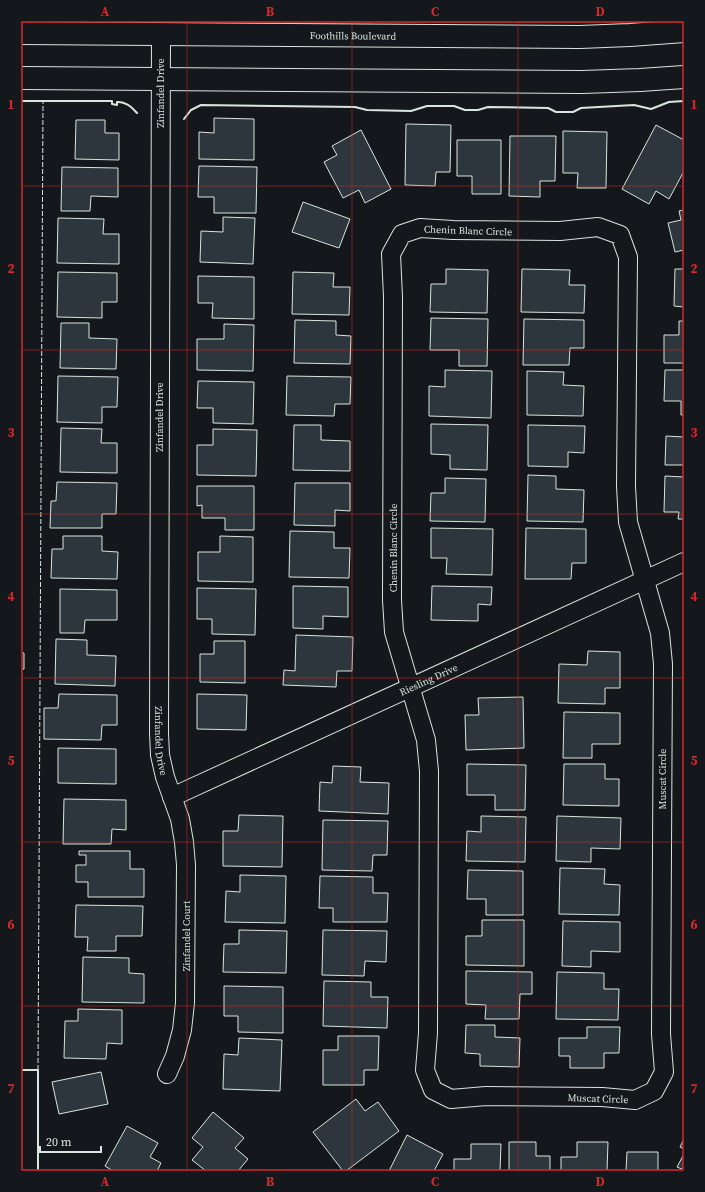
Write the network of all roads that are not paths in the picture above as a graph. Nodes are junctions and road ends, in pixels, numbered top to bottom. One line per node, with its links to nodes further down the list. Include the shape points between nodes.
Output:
1 (630, 28): 2 (main road, Foothills Boulevard); 4 (main road, Foothills Boulevard, via 573,37)
2 (684, 31)
3 (21, 33): 4 (main road, Foothills Boulevard)
4 (161, 34): 7 (street, Zinfandel Drive)
5 (684, 77): 7 (main road, via 582,82)
6 (21, 78): 7 (main road)
7 (160, 79): 11 (street, Zinfandel Drive, via 159,733 161,762)
8 (684, 562): 9 (street, Riesling Drive)
9 (645, 580): 10 (street, Riesling Drive); 10 (street, Chenin Blanc Circle, via 628,522 628,258 620,235 598,227 560,231 420,228 402,234 391,254 392,600 394,632); 10 (street, Muscat Circle, via 660,633 663,664 661,1034 664,1072 654,1091 635,1100 602,1097 486,1096 451,1099 434,1090 425,1070 428,1033 428,771 426,740)
10 (411, 688): 11 (street, Riesling Drive)
11 (172, 797): 12 (street, Zinfandel Court, via 180,820 186,865 186,1003 182,1030)
12 (167, 1074)

